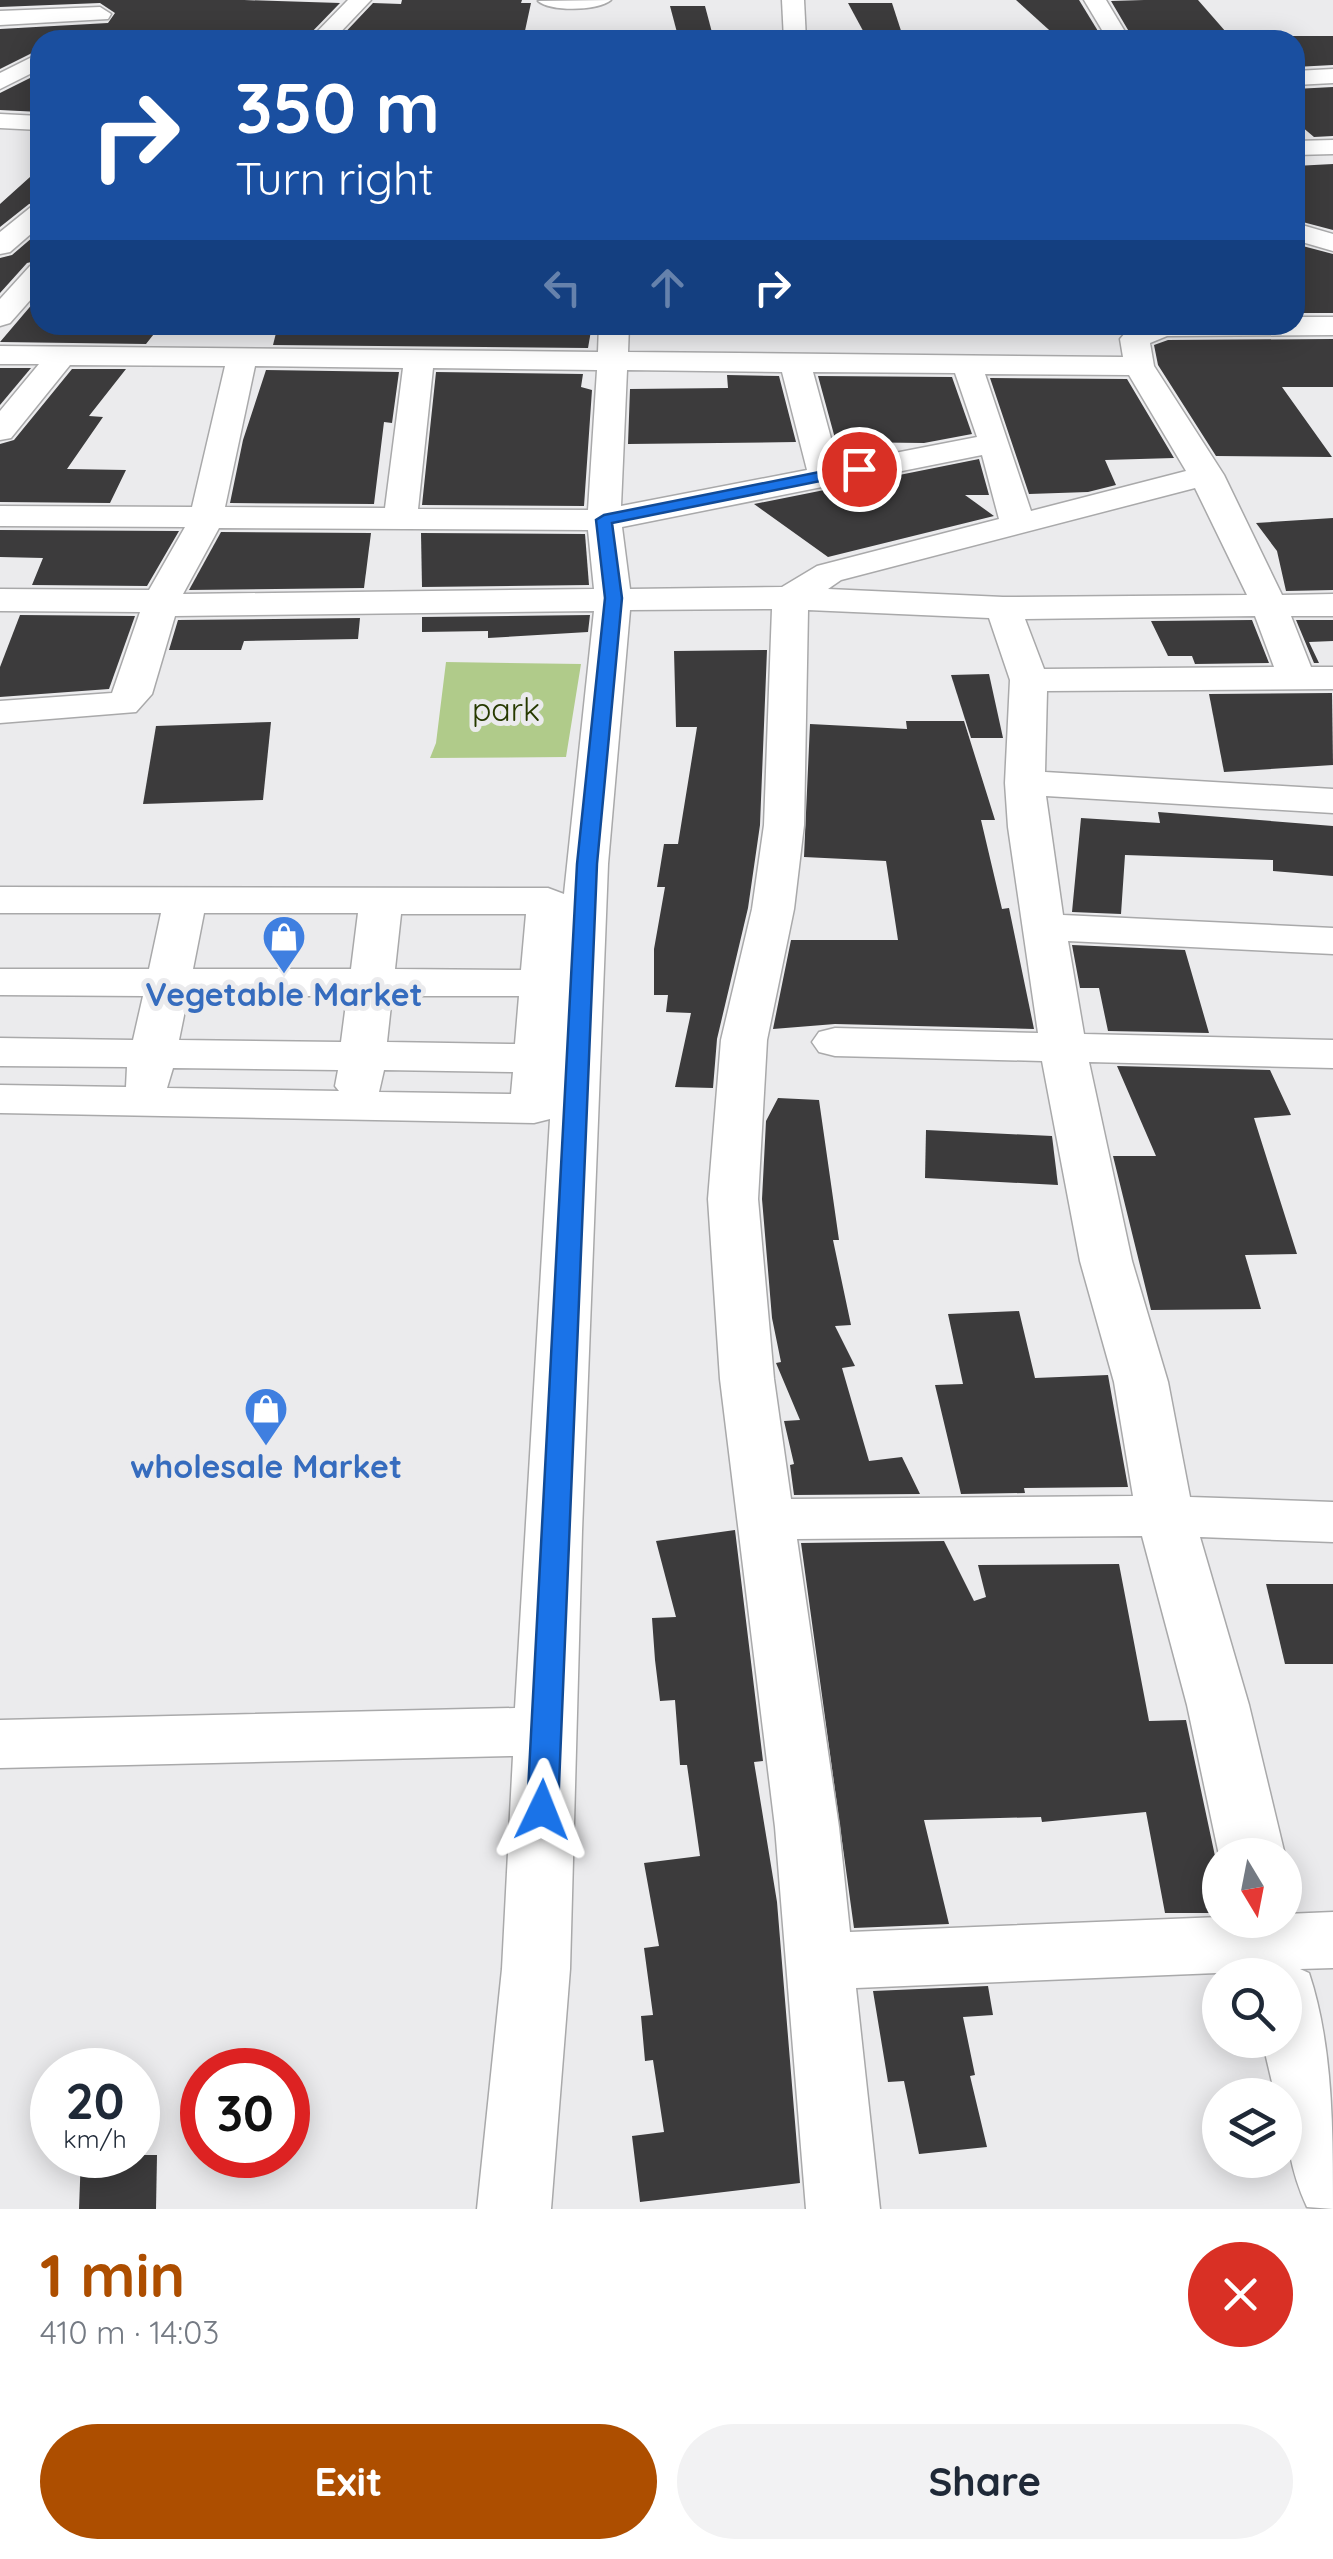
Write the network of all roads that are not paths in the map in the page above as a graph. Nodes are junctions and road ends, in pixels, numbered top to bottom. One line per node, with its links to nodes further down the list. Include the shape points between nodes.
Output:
1 (360, 0): 9 (street)
2 (600, 0): 6 (street)
3 (792, 0): 10 (street)
4 (1095, 0): 11 (street)
5 (103, 7): 7 (street); 8 (street)
6 (550, 7)
7 (0, 18)
8 (84, 30)
9 (330, 30)
10 (794, 30)
11 (1112, 30)
12 (30, 64): 13 (street)
13 (4, 76)
14 (1333, 76): 15 (street)
15 (1305, 78)
16 (1305, 81): 17 (street)
17 (1333, 102)
18 (0, 121): 19 (street)
19 (30, 122)
20 (1333, 147): 21 (street)
21 (1305, 148)
22 (30, 221): 27 (street)
23 (1305, 221): 25 (street)
24 (1305, 232): 25 (street)
25 (1332, 233): 26 (street)
26 (1305, 240)
27 (0, 246)
28 (0, 257): 29 (street)
29 (30, 259)
30 (30, 283): 31 (street)
31 (0, 317)
32 (1305, 326): 33 (street)
33 (1333, 326)
34 (173, 335): 40 (street)
35 (354, 335): 43 (street)
36 (445, 335): 44 (street)
37 (1144, 335): 47 (street, via 1135,339)
38 (612, 344): 44 (street); 45 (street); 55 (street)
39 (63, 354): 40 (street); 41 (street); 48 (street)
40 (162, 354): 42 (street)
41 (0, 355)
42 (242, 355): 43 (street); 53 (street)
43 (349, 356): 44 (street)
44 (435, 358): 54 (street)
45 (795, 363): 46 (street); 50 (street)
46 (966, 365): 47 (street); 49 (street)
47 (1139, 366): 51 (street)
48 (0, 431)
49 (996, 442): 50 (street); 56 (street)
50 (825, 475): 55 (street)
51 (1208, 475): 56 (street); 61 (street)
52 (0, 516): 53 (street)
53 (206, 520): 54 (street); 60 (street)
54 (400, 520): 55 (street)
55 (604, 520): 57 (street)
56 (1017, 522): 58 (street, via 829,572)
57 (613, 598): 58 (street); 60 (street); 91 (street, via 587,864)
58 (790, 598): 63 (street); 89 (street, via 784,825 744,1040 733,1199 747,1379)
59 (0, 600): 60 (street)
60 (160, 603): 66 (street, via 132,694 123,704)
61 (1272, 604): 62 (street); 63 (street); 64 (street)
62 (1333, 605)
63 (1003, 608): 65 (street)
64 (1315, 678): 65 (street)
65 (1029, 680): 67 (street)
66 (0, 712)
67 (1025, 783): 68 (street); 72 (street)
68 (1333, 801)
69 (0, 900): 70 (street)
70 (185, 901): 71 (street); 75 (street)
71 (381, 901): 76 (street); 77 (street, via 548,901)
72 (1042, 926): 73 (street); 79 (street)
73 (1333, 941)
74 (0, 982): 75 (street)
75 (168, 982): 76 (street); 81 (street)
76 (372, 982): 77 (street); 83 (street)
77 (543, 983): 84 (street)
78 (835, 1042): 79 (street)
79 (1062, 1050): 82 (street); 88 (street)
80 (0, 1052): 81 (street)
81 (154, 1054): 83 (street); 85 (street)
82 (1333, 1054)
83 (363, 1056): 84 (street); 86 (street)
84 (538, 1058): 86 (street, via 534,1109)
85 (144, 1102): 86 (street); 87 (street)
86 (357, 1105)
87 (4, 1107)
88 (1166, 1516): 89 (street); 90 (street); 93 (street)
89 (768, 1520): 95 (street)
90 (1333, 1522)
91 (546, 1730): 92 (street); 97 (street, via 536,1969)
92 (0, 1744)
93 (1248, 1838)
94 (1287, 1954): 95 (street); 96 (street)
95 (822, 1961): 98 (street)
96 (1333, 2184)
97 (514, 2209)
98 (842, 2209)

